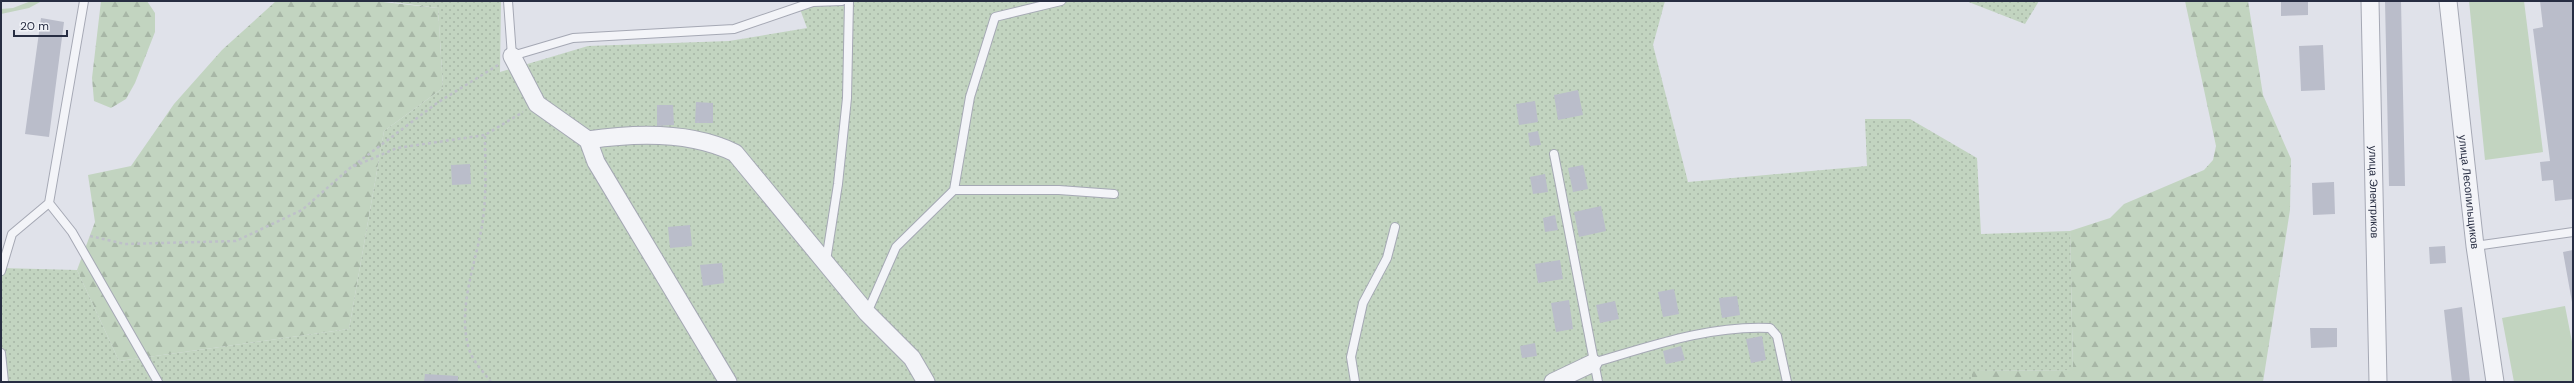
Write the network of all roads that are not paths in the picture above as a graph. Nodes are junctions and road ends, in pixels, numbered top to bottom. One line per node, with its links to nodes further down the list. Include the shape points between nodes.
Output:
1 (84, 1): 13 (lane)
2 (508, 1): 8 (lane)
3 (842, 1): 8 (lane, via 813,2 734,29 573,38)
4 (849, 1): 17 (lane, via 847,98)
5 (1061, 1): 11 (lane, via 995,17 970,98)
6 (2370, 1): 30 (street, улица Электриков)
7 (2448, 1): 16 (street, улица Лесопильщиков)
8 (512, 56): 9 (street, via 537,104)
9 (588, 140): 17 (street, via 622,135 698,139 720,145 735,153); 24 (street, via 596,162)
10 (1554, 154): 21 (lane)
11 (954, 190): 12 (lane, via 1059,190); 19 (lane, via 896,247)
12 (1114, 194)
13 (49, 203): 18 (lane, via 12,234); 23 (lane, via 72,232)
14 (1395, 227): 26 (lane, via 1387,258 1363,303 1351,357)
15 (2573, 232): 16 (lane)
16 (2475, 246): 31 (street, улица Лесопильщиков)
17 (826, 262): 19 (street)
18 (1, 271)
19 (867, 313): 25 (street, via 912,358)
20 (1, 353): 22 (lane)
21 (1593, 363): 27 (street); 28 (lane); 29 (lane, via 1677,338 1745,327 1770,328 1777,336)
22 (4, 382)
23 (158, 382)
24 (728, 382)
25 (926, 382)
26 (1355, 382)
27 (1553, 382)
28 (1598, 382)
29 (1787, 382)
30 (2378, 382)
31 (2495, 382)

